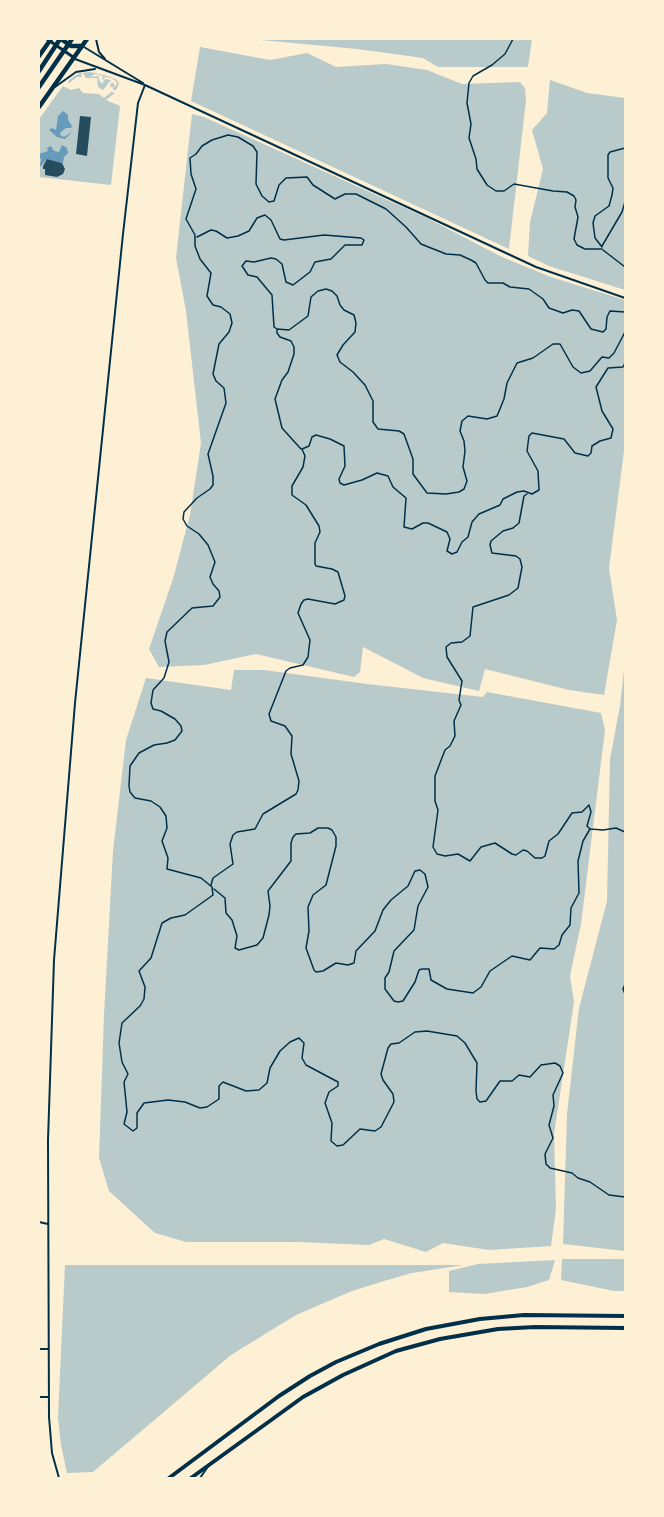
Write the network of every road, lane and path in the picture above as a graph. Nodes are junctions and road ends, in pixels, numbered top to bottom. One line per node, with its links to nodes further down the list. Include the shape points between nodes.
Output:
1 (60, 39): 7 (highway, via 71,46); 12 (highway)
2 (72, 39): 7 (street); 14 (highway)
3 (87, 39): 7 (highway)
4 (96, 39): 10 (street, via 99,52)
5 (513, 39): 20 (path, via 505,54 469,83 469,138 477,169 496,191 514,184 567,192 576,200 576,245)
6 (49, 40): 8 (highway); 9 (street)
7 (82, 46): 9 (highway); 10 (street)
8 (39, 56)
9 (74, 58): 11 (street); 15 (highway)
10 (107, 61): 13 (street)
11 (101, 70): 13 (street); 15 (street, via 76,72)
12 (39, 71)
13 (145, 85): 22 (street, via 536,267); 38 (street, via 138,103 124,223 75,703 51,1030)
14 (39, 87)
15 (55, 87): 16 (highway)
16 (39, 107)
17 (625, 148): 20 (path, via 608,155 612,195 609,206 595,216 593,223 595,238)
18 (625, 202): 20 (path)
19 (196, 236): 23 (path, via 186,215 196,189 190,159 212,140 235,136 258,155 256,184 268,202 274,201 286,178 304,176 335,199 345,194 356,195 386,209 421,244 476,263 488,283 527,289 549,308 563,313 579,311 591,329 603,332 610,311); 24 (path, via 210,230 228,238 238,236 265,215 280,239 324,235 364,240 362,245 345,244 331,259 315,262 310,272 293,285 285,282 282,264 276,259 243,263 246,273 257,277 272,295); 33 (path, via 200,259 211,273 207,296 213,305 230,314 232,323 219,344 213,374 224,388 226,403 208,454 213,485 183,516 187,526 206,542 214,559 210,577 220,597 213,606 189,610 165,637 167,671 151,699 153,709 179,723 181,734 171,742 139,753 130,766 129,786 135,798 151,801 166,816 162,841 168,870 197,876)
20 (602, 248): 21 (path)
21 (625, 267)
22 (625, 298)
23 (625, 312)
24 (277, 329): 25 (path, via 289,330 308,316 312,297 318,291 332,291 340,305 354,315 356,323 355,332 337,355 340,362 365,385 373,401 378,429 404,435 413,459 413,474 421,488 427,493 446,494 464,489 467,481 462,421 468,416 496,416 517,363 560,344 573,367 582,373 590,371 602,357 609,358 614,353); 29 (path, via 280,337 291,341 294,354 275,399 282,428)
25 (625, 332)
26 (625, 349): 27 (path)
27 (625, 355)
28 (625, 363): 30 (path, via 623,367 608,368 596,387 602,411 613,429 611,438 592,446 588,456 575,453 564,439 532,434 527,451 540,484 538,490)
29 (302, 450): 30 (path, via 316,435 344,446 345,466 339,479 344,485 377,473 388,476 406,498 404,527 412,529 428,523 447,531 447,551 452,555 468,537 479,514 517,492); 33 (path, via 303,467 292,486 292,495 306,506 319,526 316,566 338,572 345,596 335,604 308,599 301,604 298,613 310,640 308,657 303,665 286,671 269,714 271,721 285,726 292,736 298,790 263,814 255,829 233,835 233,864 213,878)
30 (528, 493): 31 (path, via 519,523 490,544 492,553 520,559 518,588 473,607 470,636 446,647 447,657 462,681 461,705 454,721 455,736 435,776 438,810 432,848 437,855 458,854 470,861 481,847 495,843 512,854 527,850 535,858 542,858 549,841 572,813 582,812 589,805)
31 (590, 829): 32 (path, via 616,828); 33 (path, via 578,861 579,894 559,945 540,948 530,960 512,956 490,971 473,993 447,989 431,980 429,969 417,973 407,996 398,1002 384,989 394,951 414,930 418,906 428,887 420,870 383,910 375,931 356,951 354,963 336,963 323,971 314,970 306,948 308,908 313,895 326,885 336,846 336,837 328,828 293,837 291,861 268,891 269,915 257,945 236,948 237,936 226,913 225,898)
32 (625, 832)
33 (212, 887): 36 (path, via 210,899 185,915 162,923 151,958 140,968 144,999 122,1023 119,1038 128,1074 124,1082 127,1128 136,1130 137,1113 144,1103 164,1100 207,1107 219,1099 223,1082 246,1091 259,1090 267,1083 280,1051 297,1038 304,1043 302,1058 306,1065 338,1082 326,1103 332,1123 331,1141 341,1145 360,1129 379,1129 393,1106 394,1096 381,1074 390,1046 415,1032 427,1031 459,1037 474,1055 480,1102 486,1101 500,1081 512,1081 519,1075 530,1077 547,1063 560,1066 562,1075 553,1095 549,1125 553,1138 545,1154 546,1164 597,1185 609,1195)
34 (625, 984): 35 (path)
35 (625, 994)
36 (625, 1197)
37 (39, 1222): 38 (street)
38 (48, 1224): 42 (street)
39 (625, 1316): 47 (highway, via 524,1315 480,1319 426,1329 379,1344 310,1376)
40 (625, 1328): 45 (highway, via 498,1329 396,1351 303,1397)
41 (39, 1349): 42 (street)
42 (48, 1349): 44 (street)
43 (39, 1397): 44 (street)
44 (48, 1397): 46 (street, via 51,1444)
45 (212, 1463): 48 (highway); 49 (street)
46 (59, 1478)
47 (169, 1478)
48 (191, 1478)
49 (200, 1478)

